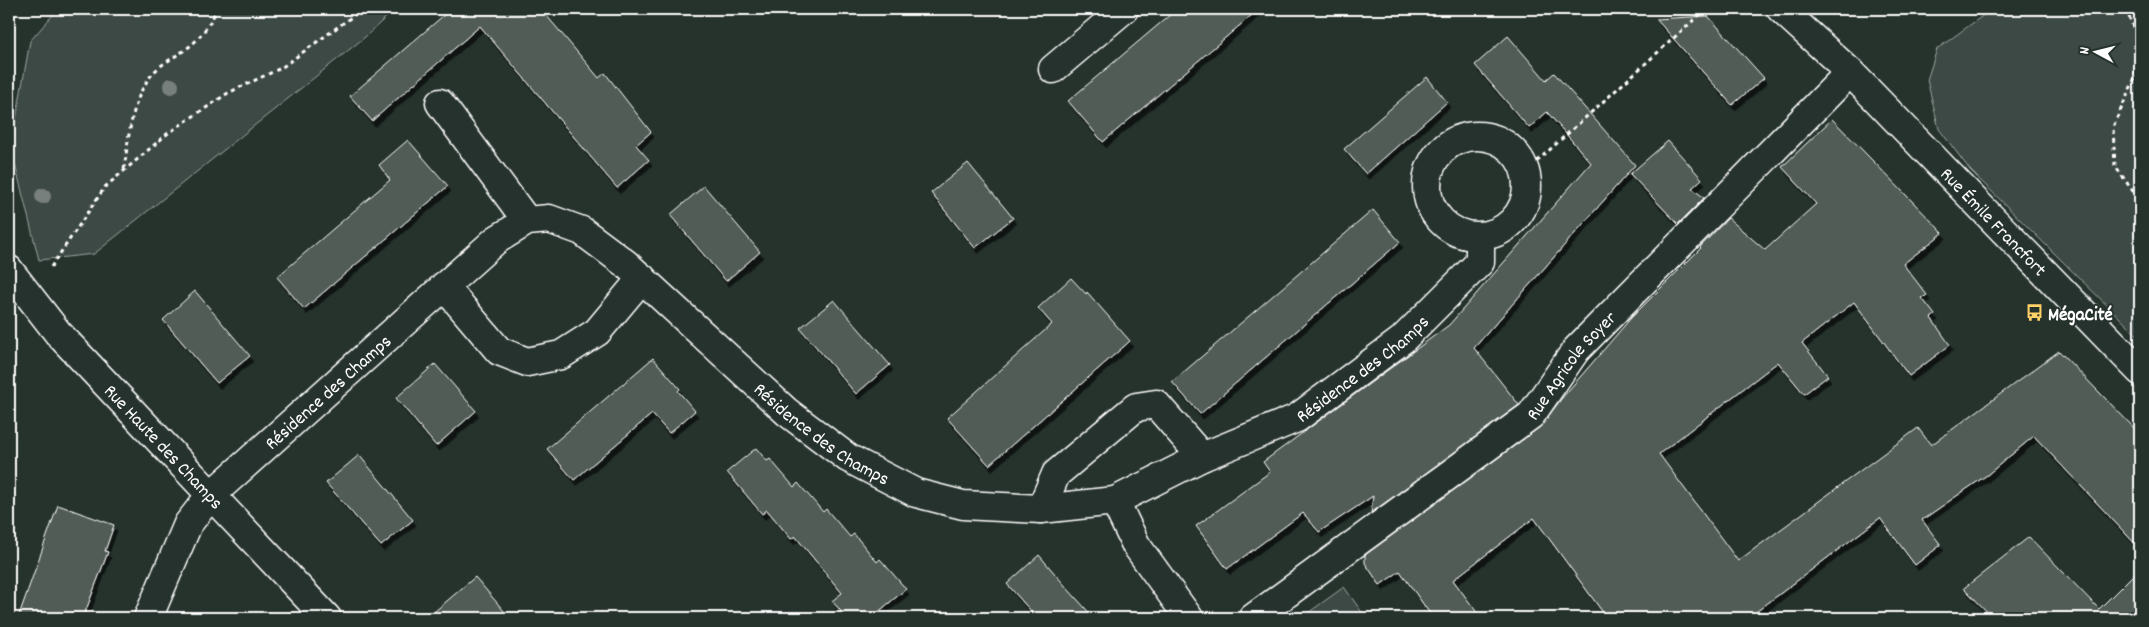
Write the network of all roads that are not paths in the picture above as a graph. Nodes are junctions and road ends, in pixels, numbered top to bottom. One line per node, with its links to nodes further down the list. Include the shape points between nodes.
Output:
1 (1124, 9): 3 (street)
2 (1781, 9): 4 (street, Rue Émile Francfort)
3 (1053, 69)
4 (1850, 72): 11 (street, Rue Émile Francfort); 19 (street, Rue Agricole Soyer, via 1576,350 1531,415)
5 (440, 103): 6 (street)
6 (527, 221): 8 (street, Résidence des Champs, via 549,219 582,230); 10 (street, Résidence des Champs, via 496,240)
7 (1480, 237): 7 (street, via 1463,235 1447,228 1427,199 1426,182 1440,151 1471,136 1489,137 1505,144 1517,156 1528,187 1525,202 1508,226 1495,234); 12 (street, Résidence des Champs, via 1480,262 1402,340 1297,418)
8 (642, 278): 10 (street, via 597,332 561,354 527,362 499,351); 15 (street, Résidence des Champs, via 786,412 848,458 916,494 963,505)
9 (16, 279): 13 (street, Rue Haute des Champs, via 58,333)
10 (444, 286): 13 (street, Résidence des Champs)
11 (2140, 371)
12 (1202, 457): 14 (street, Résidence des Champs); 15 (street, via 1156,404 1136,407 1056,474)
13 (210, 496): 16 (street, Résidence des Champs, via 188,524); 17 (street, Rue Haute des Champs)
14 (1115, 501): 15 (street, Résidence des Champs); 18 (street, via 1136,545)
15 (1041, 509)
16 (148, 618)
17 (327, 618)
18 (1189, 618)
19 (1254, 618)

